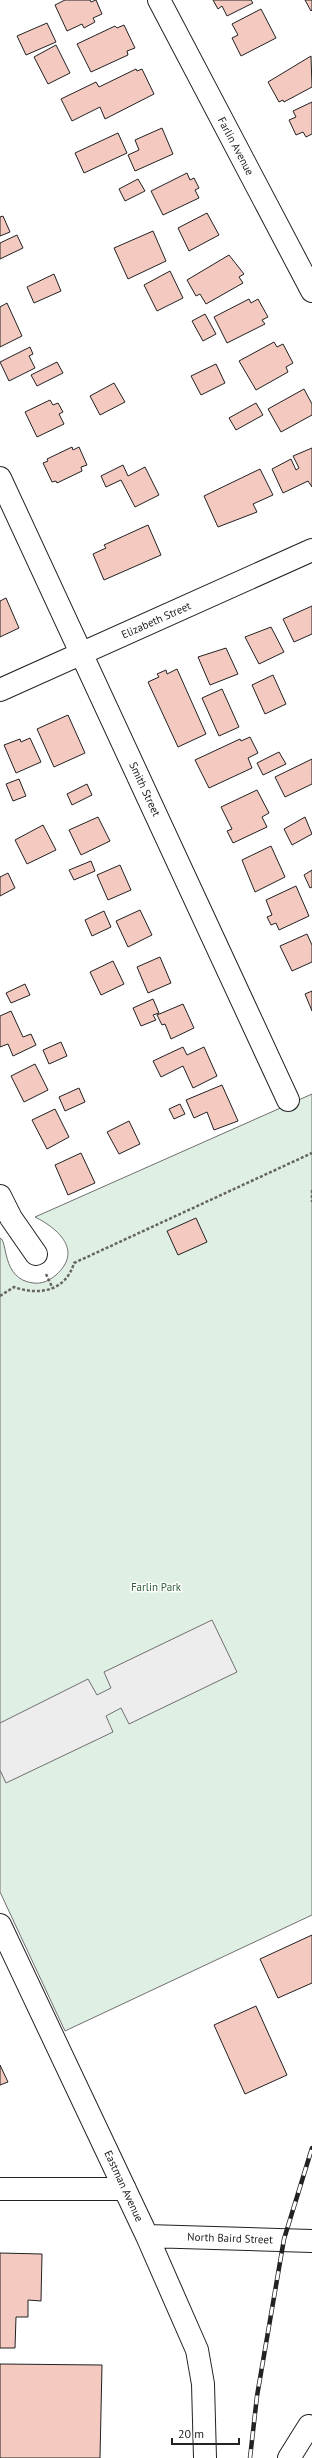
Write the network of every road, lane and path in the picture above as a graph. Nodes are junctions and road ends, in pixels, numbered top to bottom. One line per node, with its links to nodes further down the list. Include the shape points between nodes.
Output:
1 (159, 0): 2 (street, Farlin Avenue)
2 (312, 291)
3 (0, 478): 5 (street, Smith Street)
4 (312, 550): 5 (street, Elizabeth Street)
5 (82, 653): 6 (street, Elizabeth Street); 7 (street, Smith Street)
6 (0, 690)
7 (288, 1100)
8 (312, 1153): 13 (path, via 74,1263 71,1273 64,1282 53,1289 40,1292 14,1288)
9 (312, 1190): 11 (path)
10 (0, 1196): 12 (street, via 11,1218)
11 (312, 1202)
12 (36, 1254)
13 (0, 1296)
14 (0, 1926): 16 (street, Eastman Avenue)
15 (0, 2189): 16 (street)
16 (125, 2189): 17 (street, Eastman Avenue)
17 (148, 2236): 18 (street, North Baird Street); 20 (street, Eastman Avenue, via 197,2350 203,2384)
18 (312, 2240)
19 (310, 2426): 21 (street)
20 (205, 2458)
21 (289, 2458)

